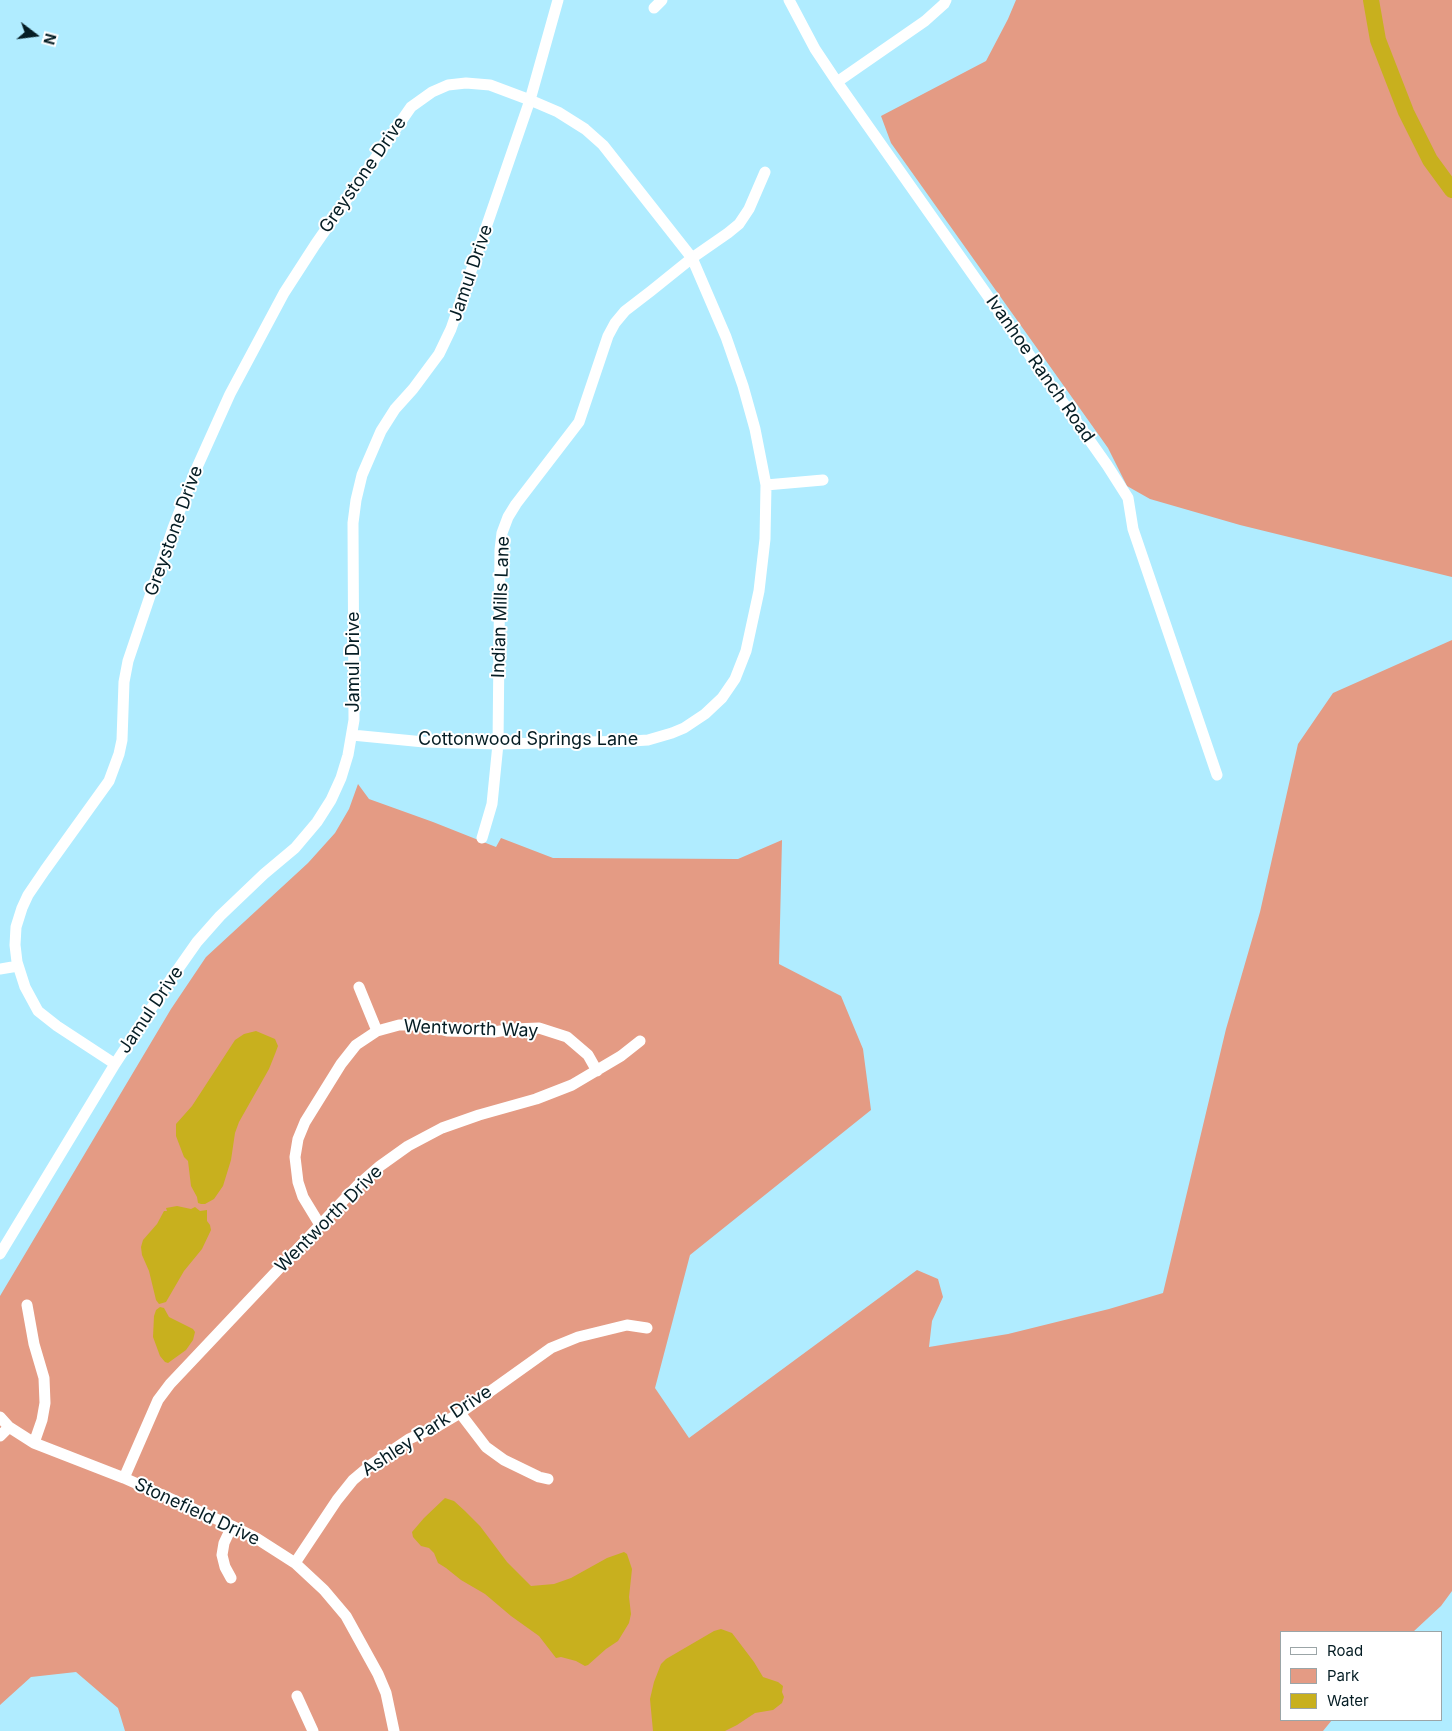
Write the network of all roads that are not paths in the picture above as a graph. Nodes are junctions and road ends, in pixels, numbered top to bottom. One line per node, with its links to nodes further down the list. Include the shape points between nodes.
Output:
1 (558, 0): 5 (street, Jamul Drive)
2 (789, 0): 4 (street, Ivanhoe Ranch Road)
3 (946, 0): 4 (street, via 925,21)
4 (837, 82): 12 (street, Ivanhoe Ranch Road, via 1128,498 1136,538)
5 (530, 100): 7 (street, Cottonwood Springs Lane, via 558,112 603,145); 10 (street, Jamul Drive, via 451,329 439,354 381,431 362,476 353,523); 14 (street, Greystone Drive, via 490,85 466,83 440,88 417,102 405,114 284,293 230,394 184,498 128,661 119,754 109,781 28,895 16,927)
6 (765, 172): 7 (street, Indian Mills Lane, via 739,224)
7 (692, 258): 9 (street, Cottonwood Springs Lane, via 743,386); 11 (street, Indian Mills Lane, via 625,311 615,323 579,422 508,517 500,550)
8 (823, 480): 9 (street)
9 (766, 485): 11 (street, Cottonwood Springs Lane, via 765,540 759,591 746,651 735,679 714,707 684,728 648,740)
10 (352, 735): 11 (street, Cottonwood Springs Lane, via 424,742); 19 (street, Jamul Drive, via 341,778 318,822 295,848 220,916 198,942 164,988)
11 (498, 744): 13 (street, Indian Mills Lane, via 492,804)
12 (1217, 775)
13 (482, 838)
14 (18, 966): 15 (street); 19 (street, Greystone Drive, via 38,1010 58,1027)
15 (0, 969)
16 (359, 987): 17 (street)
17 (376, 1031): 20 (street, Wentworth Way, via 422,1025 447,1031 494,1032 539,1028 567,1037 588,1055); 21 (street, Wentworth Way, via 356,1045 341,1064 298,1139 295,1157 298,1182)
18 (640, 1041): 20 (street, Wentworth Drive)
19 (116, 1064): 22 (street, Jamul Drive)
20 (597, 1071): 21 (street, Wentworth Drive, via 536,1099 442,1128 408,1146 357,1186)
21 (320, 1225): 30 (street, Wentworth Drive, via 163,1392)
22 (0, 1254)
23 (27, 1305): 29 (street, via 44,1378 45,1403)
24 (647, 1328): 25 (street, Ashley Park Drive, via 627,1325 578,1336 551,1348)
25 (460, 1413): 31 (street, via 486,1447 504,1460); 33 (street, Ashley Park Drive, via 410,1439 353,1480)
26 (0, 1417): 27 (street, Stonefield Drive)
27 (9, 1427): 28 (street); 29 (street, Stonefield Drive)
28 (0, 1436)
29 (34, 1443): 30 (street, Stonefield Drive)
30 (124, 1478): 32 (street, Stonefield Drive)
31 (548, 1479)
32 (232, 1526): 33 (street, Stonefield Drive); 34 (street, via 222,1555)
33 (295, 1563): 37 (street, Stonefield Drive, via 346,1616 386,1693)
34 (231, 1578)
35 (297, 1696): 36 (street)
36 (313, 1731)
37 (394, 1731)

